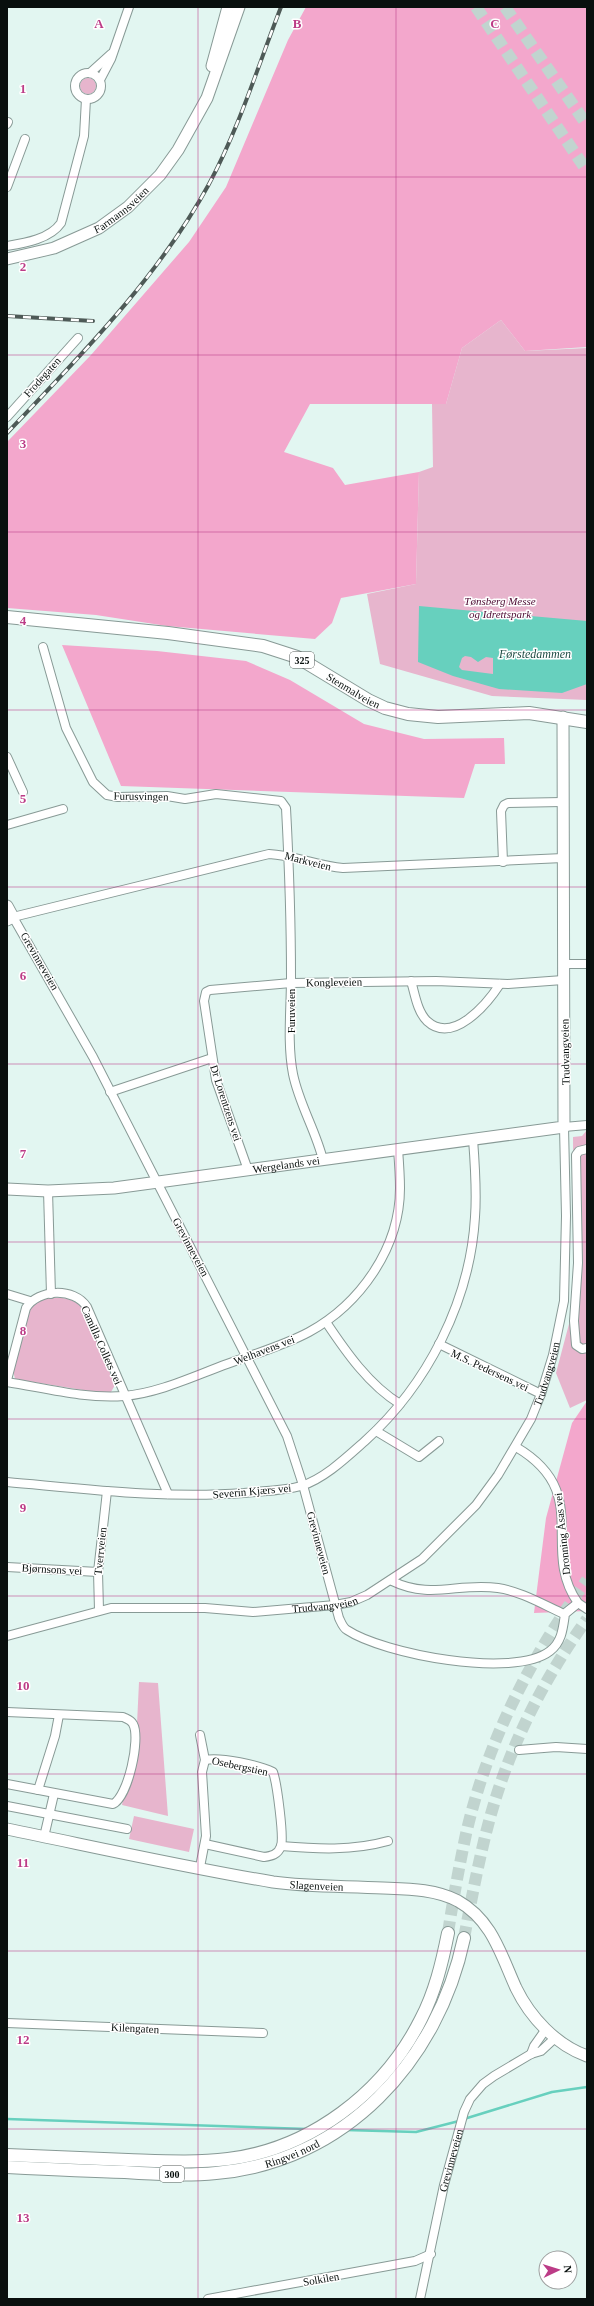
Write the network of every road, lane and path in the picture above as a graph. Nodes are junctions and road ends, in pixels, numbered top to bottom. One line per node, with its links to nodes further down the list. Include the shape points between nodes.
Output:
1 (129, 7): 4 (street)
2 (228, 7): 8 (main road, Farmannsveien)
3 (239, 7): 8 (main road, Farmannsveien, via 207,98)
4 (111, 54): 5 (street); 6 (street, via 106,71)
5 (90, 73): 6 (street); 7 (street, via 79,76 75,84 77,94)
6 (100, 80): 7 (street, via 98,95)
7 (86, 99): 11 (street, via 84,136 57,229 41,237)
8 (198, 111): 12 (main road, Farmannsveien, via 170,162 128,207 80,238 40,253)
9 (25, 139): 10 (street)
10 (7, 187)
11 (7, 246)
12 (7, 259)
13 (78, 338): 14 (street, Frodegaten)
14 (7, 416)
15 (7, 617): 17 (main road, Stenmalveien / 325, via 160,632 263,646 297,657 368,700 408,714 438,717 529,714)
16 (43, 647): 24 (street, Furusvingen, via 62,720 98,788 107,795 118,797 167,796 185,799 216,794 281,801 286,808)
17 (563, 717): 18 (main road, Stenmalveien / 325); 21 (main road, Trudvangveien)
18 (587, 722)
19 (7, 757): 20 (street)
20 (23, 792)
21 (562, 802): 25 (main road, Trudvangveien); 26 (street, via 504,805 501,811)
22 (64, 809): 23 (street)
23 (7, 825)
24 (288, 856): 26 (street, Markveien, via 328,867 343,868); 28 (street, Markveien, via 257,856); 33 (street, Furuveien)
25 (563, 858): 26 (street, Markveien); 29 (main road, Trudvangveien)
26 (503, 862)
27 (7, 906): 28 (main road, Grevinneveien)
28 (10, 919): 37 (street, Grevinneveien, via 55,987)
29 (563, 964): 30 (street); 31 (main road, Trudvangveien)
30 (587, 964)
31 (563, 980): 34 (street, Kongleveien); 39 (main road, Trudvangveien)
32 (411, 981): 33 (street, Kongleveien); 34 (street, Kongleveien); 34 (street, via 417,1005 424,1017 431,1024 443,1028 465,1022)
33 (291, 983): 35 (street, Kongleveien); 43 (street, Furuveien, via 293,1074)
34 (500, 984)
35 (210, 990): 36 (street, Dr Lorentzens vei, via 204,996)
36 (212, 1058): 37 (street); 44 (street, Dr Lorentzens vei, via 223,1103)
37 (110, 1092): 45 (street, Grevinneveien)
38 (587, 1125): 39 (street)
39 (564, 1127): 40 (main road, Wergelands vei); 56 (street, Trudvangveien, via 564,1301)
40 (473, 1139): 41 (main road, Wergelands vei); 52 (street, Severin Kjærs vei, via 476,1192 472,1241 456,1307)
41 (398, 1149): 43 (main road, Wergelands vei); 51 (street, Welhavens vei, via 400,1189 396,1222 385,1252 372,1275 356,1294)
42 (587, 1150): 53 (street, via 579,1151 576,1155 578,1263 574,1321 576,1345 582,1349)
43 (323, 1160): 44 (main road, Wergelands vei)
44 (248, 1170): 45 (main road, Wergelands vei)
45 (157, 1182): 47 (main road, Wergelands vei); 54 (street, Grevinneveien)
46 (7, 1190): 47 (main road, Wergelands vei)
47 (48, 1191): 49 (street)
48 (7, 1294): 50 (street)
49 (51, 1294): 50 (street, Camilla Collets vei, via 42,1294); 57 (street, Camilla Collets vei, via 69,1294 83,1302)
50 (30, 1301): 55 (street)
51 (326, 1322): 54 (street, Welhavens vei, via 295,1338); 58 (street, via 352,1359 385,1393)
52 (439, 1344): 56 (street, M.S. Pedersens vei); 58 (street, Severin Kjærs vei)
53 (587, 1348)
54 (248, 1356): 57 (street, Welhavens vei, via 156,1389); 63 (street, Grevinneveien, via 287,1436)
55 (7, 1381): 57 (street, Welhavens vei, via 88,1395)
56 (541, 1394): 61 (street, Trudvangveien)
57 (124, 1396): 65 (street, Camilla Collets vei, via 131,1405)
58 (400, 1404): 59 (street, Severin Kjærs vei)
59 (376, 1431): 60 (street, via 419,1457); 63 (street, Severin Kjærs vei, via 333,1467)
60 (439, 1441)
61 (516, 1447): 68 (street, Trudvangveien, via 476,1505 422,1559); 69 (street, Dronning Åsas vei, via 542,1465 558,1489 566,1578)
62 (7, 1482): 64 (street, Severin Kjærs vei)
63 (303, 1485): 65 (street, Severin Kjærs vei, via 288,1489 226,1494); 70 (street, Grevinneveien)
64 (107, 1491): 65 (street, Severin Kjærs vei); 67 (street, Tverrveien)
65 (168, 1494)
66 (7, 1567): 67 (street, Bjørnsons vei)
67 (98, 1572): 72 (street, Tverrveien)
68 (392, 1581): 69 (street, via 421,1591 498,1588 514,1592 564,1614); 70 (street, Trudvangveien, via 362,1598)
69 (578, 1603): 70 (street, via 565,1614 562,1634 549,1652 538,1658 510,1663 448,1660 401,1650 346,1630); 71 (street)
70 (335, 1605): 72 (street, Trudvangveien, via 261,1612 191,1608)
71 (587, 1609)
72 (99, 1610): 73 (street, Trudvangveien)
73 (7, 1636)
74 (7, 1712): 75 (street)
75 (59, 1715): 81 (street); 82 (street, via 123,1717 130,1720 136,1735 135,1755 120,1799 113,1804)
76 (200, 1735): 79 (street, Osebergstien)
77 (587, 1749): 78 (street, via 556,1747)
78 (519, 1750)
79 (205, 1760): 89 (street, Osebergstien, via 202,1765 206,1816); 90 (street, Osebergstien, via 240,1764 273,1772)
80 (7, 1784): 81 (street)
81 (38, 1790): 82 (street)
82 (54, 1794): 84 (street)
83 (7, 1806): 84 (street)
84 (49, 1815): 86 (street); 87 (street)
85 (7, 1829): 87 (main road, Slagenveien)
86 (127, 1829)
87 (44, 1836): 91 (main road, Slagenveien)
88 (388, 1841): 90 (street, via 336,1849)
89 (205, 1844): 90 (street, via 264,1857 272,1856); 91 (street, Osebergstien)
90 (281, 1846)
91 (200, 1867): 95 (main road, Slagenveien, via 273,1882 417,1890 433,1892 456,1900 470,1909 487,1926 525,2004)
92 (448, 1933): 100 (main road, Ringvei nord / 300, via 431,1997 411,2038 368,2091 327,2122 304,2135 250,2155 205,2161)
93 (464, 1938): 101 (main road, Ringvei nord / 300, via 447,1997 426,2039 394,2083 345,2126 306,2149 240,2170 216,2173 161,2174)
94 (7, 2023): 96 (street, Kilengaten)
95 (546, 2029): 97 (main road, Slagenveien); 98 (street)
96 (263, 2033)
97 (555, 2038): 98 (street, Grevinneveien, via 541,2051); 99 (main road, Slagenveien)
98 (531, 2054): 102 (street, Grevinneveien, via 483,2084 470,2099 458,2131 444,2185)
99 (587, 2056)
100 (7, 2155)
101 (7, 2167)
102 (431, 2254): 103 (street, Solkilen, via 415,2261); 104 (street, Grevinneveien)
103 (208, 2299)
104 (420, 2299)

